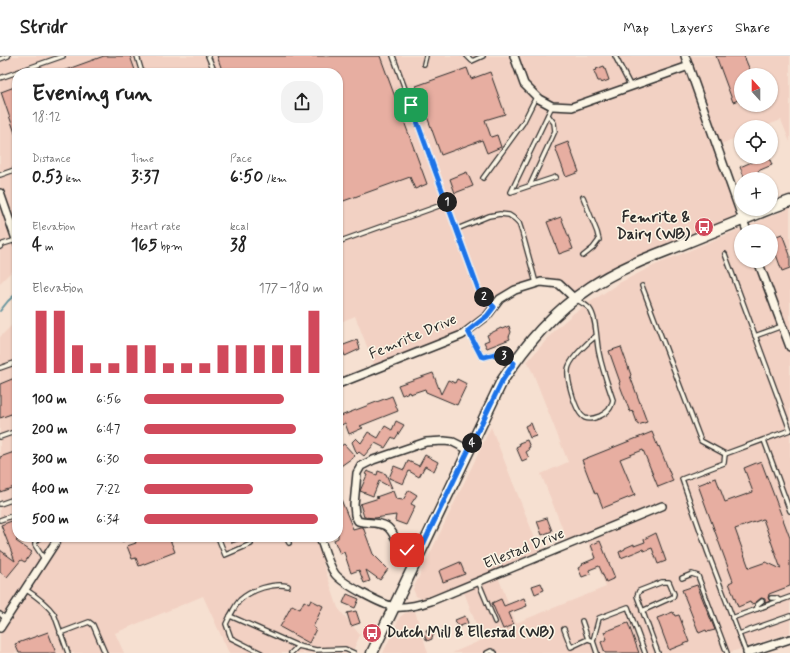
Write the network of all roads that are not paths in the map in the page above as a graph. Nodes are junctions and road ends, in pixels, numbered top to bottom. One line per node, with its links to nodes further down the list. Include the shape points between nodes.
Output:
1 (8, 56): 12 (lane)
2 (63, 56): 15 (lane)
3 (137, 56): 16 (lane)
4 (208, 56): 17 (lane)
5 (393, 56): 32 (lane)
6 (426, 56): 13 (lane)
7 (467, 56): 8 (lane, via 472,61)
8 (483, 56)
9 (514, 56): 21 (street, via 524,84)
10 (616, 56): 20 (lane)
11 (685, 56): 14 (street)
12 (0, 59)
13 (424, 64)
14 (689, 66): 20 (street); 35 (street)
15 (29, 68)
16 (141, 68)
17 (213, 68)
18 (12, 74): 19 (lane)
19 (0, 78)
20 (631, 87): 22 (street, via 572,107)
21 (536, 96): 22 (street); 27 (lane, via 523,123)
22 (552, 106): 23 (lane)
23 (548, 115): 28 (lane, via 554,123 555,131); 28 (lane, via 511,192)
24 (12, 170): 25 (lane)
25 (0, 175)
26 (556, 177): 28 (lane)
27 (483, 178)
28 (530, 186)
29 (0, 193): 37 (street)
30 (583, 197): 43 (lane, via 599,240)
31 (790, 201): 33 (street)
32 (447, 203): 38 (lane); 39 (lane)
33 (778, 206)
34 (751, 216): 35 (street)
35 (743, 219): 36 (street); 47 (street, via 600,281)
36 (745, 224)
37 (12, 227)
38 (457, 228): 45 (lane, via 500,214 515,219 522,232); 48 (lane, via 479,291)
39 (343, 240)
40 (12, 242): 41 (lane)
41 (0, 247)
42 (725, 254): 52 (lane)
43 (583, 256)
44 (761, 268): 49 (street)
45 (536, 283): 47 (street, Femrite Drive, via 559,284); 48 (street, Femrite Drive, via 515,290 500,299)
46 (642, 286): 63 (lane, via 700,442)
47 (575, 299): 51 (lane, via 589,308); 54 (street, via 541,328)
48 (494, 307): 50 (street, Femrite Drive)
49 (782, 326): 52 (lane); 53 (street)
50 (468, 331): 54 (lane, via 481,356 499,353); 57 (street, Femrite Drive, via 444,343)
51 (596, 336): 51 (lane, via 613,400 608,412 594,419 585,418 579,412 568,376 569,366 575,357)
52 (755, 336): 58 (lane)
53 (790, 347)
54 (514, 363): 62 (street, via 502,381)
55 (12, 364): 56 (lane)
56 (0, 368)
57 (343, 382)
58 (790, 430): 61 (lane)
59 (12, 433): 60 (lane)
60 (0, 437)
61 (764, 440): 63 (lane); 67 (lane)
62 (469, 450): 75 (street); 75 (street, via 444,440 426,442 372,460 362,466 357,473 354,506 358,521 387,526 400,546)
63 (725, 454): 91 (lane, via 724,463 682,479)
64 (12, 500): 65 (lane)
65 (0, 504)
66 (662, 506): 78 (street, Ellestad Drive)
67 (790, 510)
68 (12, 516): 69 (lane)
69 (0, 520)
70 (36, 542): 76 (lane, via 35,545)
71 (56, 542): 76 (street)
72 (220, 542): 74 (lane, via 225,554)
73 (322, 542): 85 (street, via 330,565 339,578 358,592)
74 (251, 544)
75 (417, 557): 85 (street)
76 (44, 559): 80 (street)
77 (682, 578): 112 (lane, via 692,574 698,576)
78 (478, 582): 85 (street, Ellestad Drive, via 431,601 414,606); 93 (lane)
79 (288, 586): 89 (lane, via 283,584 259,588 240,600)
80 (25, 589): 88 (street); 96 (lane, via 50,609)
81 (790, 597): 84 (lane)
82 (771, 598): 84 (lane)
83 (762, 601): 86 (lane, via 757,605)
84 (780, 601): 86 (lane)
85 (394, 607): 106 (street)
86 (757, 609): 91 (lane)
87 (642, 611): 87 (lane, via 638,592 662,582 669,582 673,597); 111 (lane)
88 (3, 616): 94 (street)
89 (230, 616): 100 (lane); 103 (lane, via 226,624 231,638)
90 (790, 616): 97 (lane)
91 (732, 618): 97 (lane)
92 (582, 621): 99 (lane)
93 (495, 622)
94 (0, 628)
95 (564, 629): 99 (lane, via 571,647)
96 (60, 633): 101 (lane); 102 (lane, via 89,622)
97 (739, 634): 113 (lane)
98 (790, 639): 113 (street)
99 (590, 640): 109 (lane); 110 (lane, via 599,618 628,607)
100 (298, 646): 104 (lane); 105 (lane, via 316,650 345,649)
101 (68, 653)
102 (105, 653)
103 (261, 653)
104 (291, 653)
105 (354, 653)
106 (372, 653)
107 (487, 653): 108 (lane)
108 (495, 653)
109 (597, 653)
110 (645, 653)
111 (658, 653)
112 (727, 653)
113 (746, 653)

